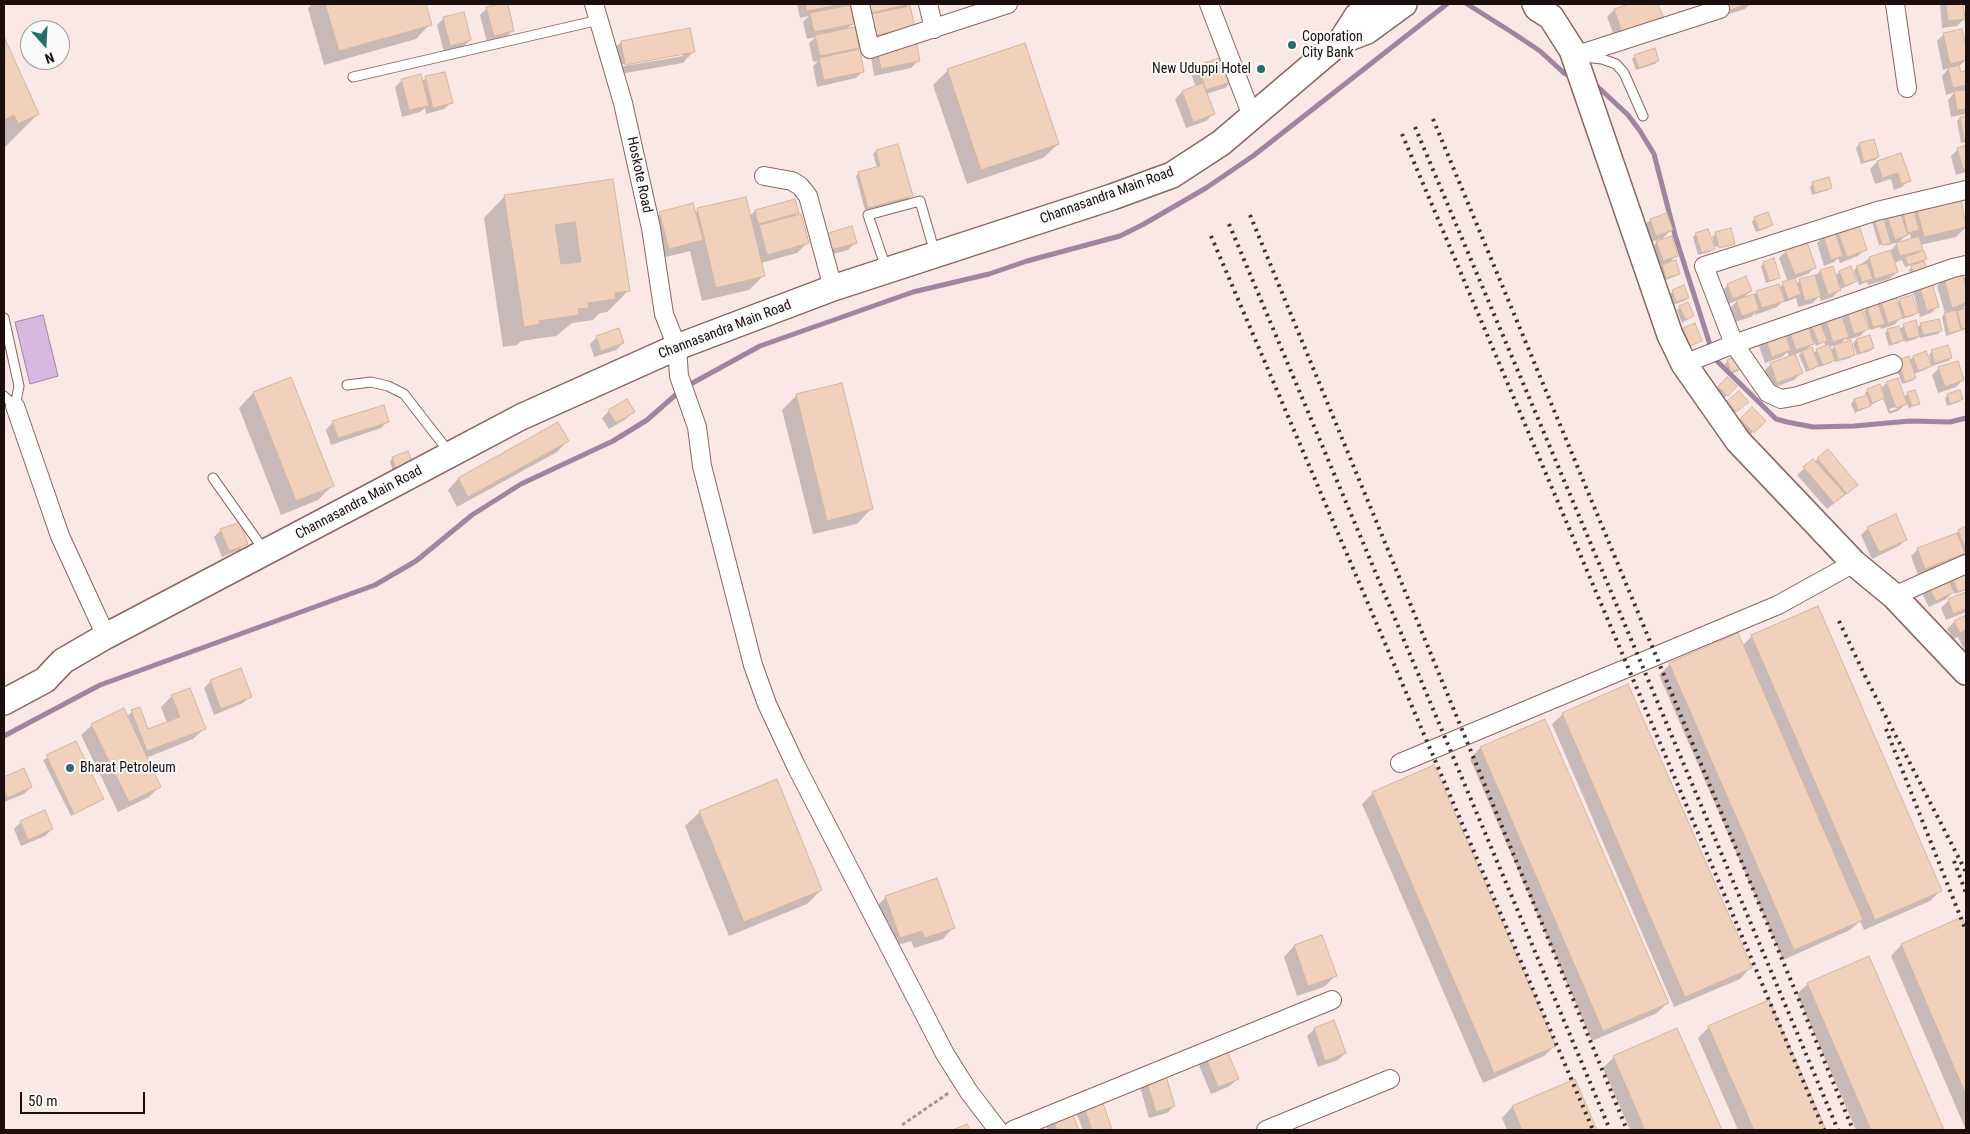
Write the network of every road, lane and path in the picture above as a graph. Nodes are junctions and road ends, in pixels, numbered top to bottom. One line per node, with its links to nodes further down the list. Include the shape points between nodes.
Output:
1 (860, 4): 11 (street, via 870,49)
2 (928, 4): 11 (street)
3 (1008, 4): 11 (street)
4 (1209, 4): 16 (street)
5 (1375, 4): 12 (main road, Channasandra Main Road, via 1357,16)
6 (1404, 4): 12 (main road, via 1367,31)
7 (1894, 4): 15 (street)
8 (597, 8): 14 (lane); 26 (street, Hoskote Road, via 624,103 651,228 664,314)
9 (1545, 8): 13 (main road)
10 (1720, 9): 13 (street)
11 (934, 29)
12 (1341, 41): 16 (main road, Channasandra Main Road)
13 (1574, 56): 17 (lane, via 1616,64 1624,73); 27 (main road, via 1670,335)
14 (353, 77)
15 (1907, 88)
16 (1252, 116): 20 (main road, Channasandra Main Road, via 1221,143 1172,175)
17 (1643, 116)
18 (764, 176): 23 (street, via 792,181 808,196)
19 (1966, 190): 25 (street, via 1877,211 1704,266)
20 (936, 255): 22 (main road, Channasandra Main Road); 22 (lane, via 920,201 868,215)
21 (1966, 266): 25 (street)
22 (887, 271): 23 (main road, Channasandra Main Road)
23 (833, 288): 26 (main road, Channasandra Main Road)
24 (4, 318): 30 (lane, via 19,386)
25 (1734, 344): 27 (street); 28 (street, via 1768,393 1781,399)
26 (677, 347): 31 (main road, Channasandra Main Road, via 521,417); 45 (street, Hoskote Road, via 679,376 697,426 702,466 753,665 767,704 835,842)
27 (1684, 364): 34 (main road, via 1738,441)
28 (1893, 364)
29 (347, 385): 31 (lane, via 371,382 404,394)
30 (9, 401): 37 (street, via 60,536)
31 (451, 454): 33 (main road, Channasandra Main Road)
32 (213, 478): 33 (lane)
33 (266, 552): 37 (main road, Channasandra Main Road)
34 (1854, 563): 36 (main road); 42 (street, via 1778,605)
35 (1966, 564): 36 (street)
36 (1894, 596): 39 (main road)
37 (106, 636): 38 (main road, Channasandra Main Road)
38 (63, 661): 40 (main road, Channasandra Main Road, via 40,663); 41 (main road, Channasandra Main Road, via 45,680)
39 (1966, 672)
40 (4, 682)
41 (4, 702)
42 (1400, 763)
43 (1332, 1000): 48 (street)
44 (1390, 1079): 49 (street)
45 (963, 1083): 46 (path); 47 (street, Hoskote Road)
46 (902, 1125)
47 (998, 1130)
48 (1013, 1130)
49 (1266, 1130)

